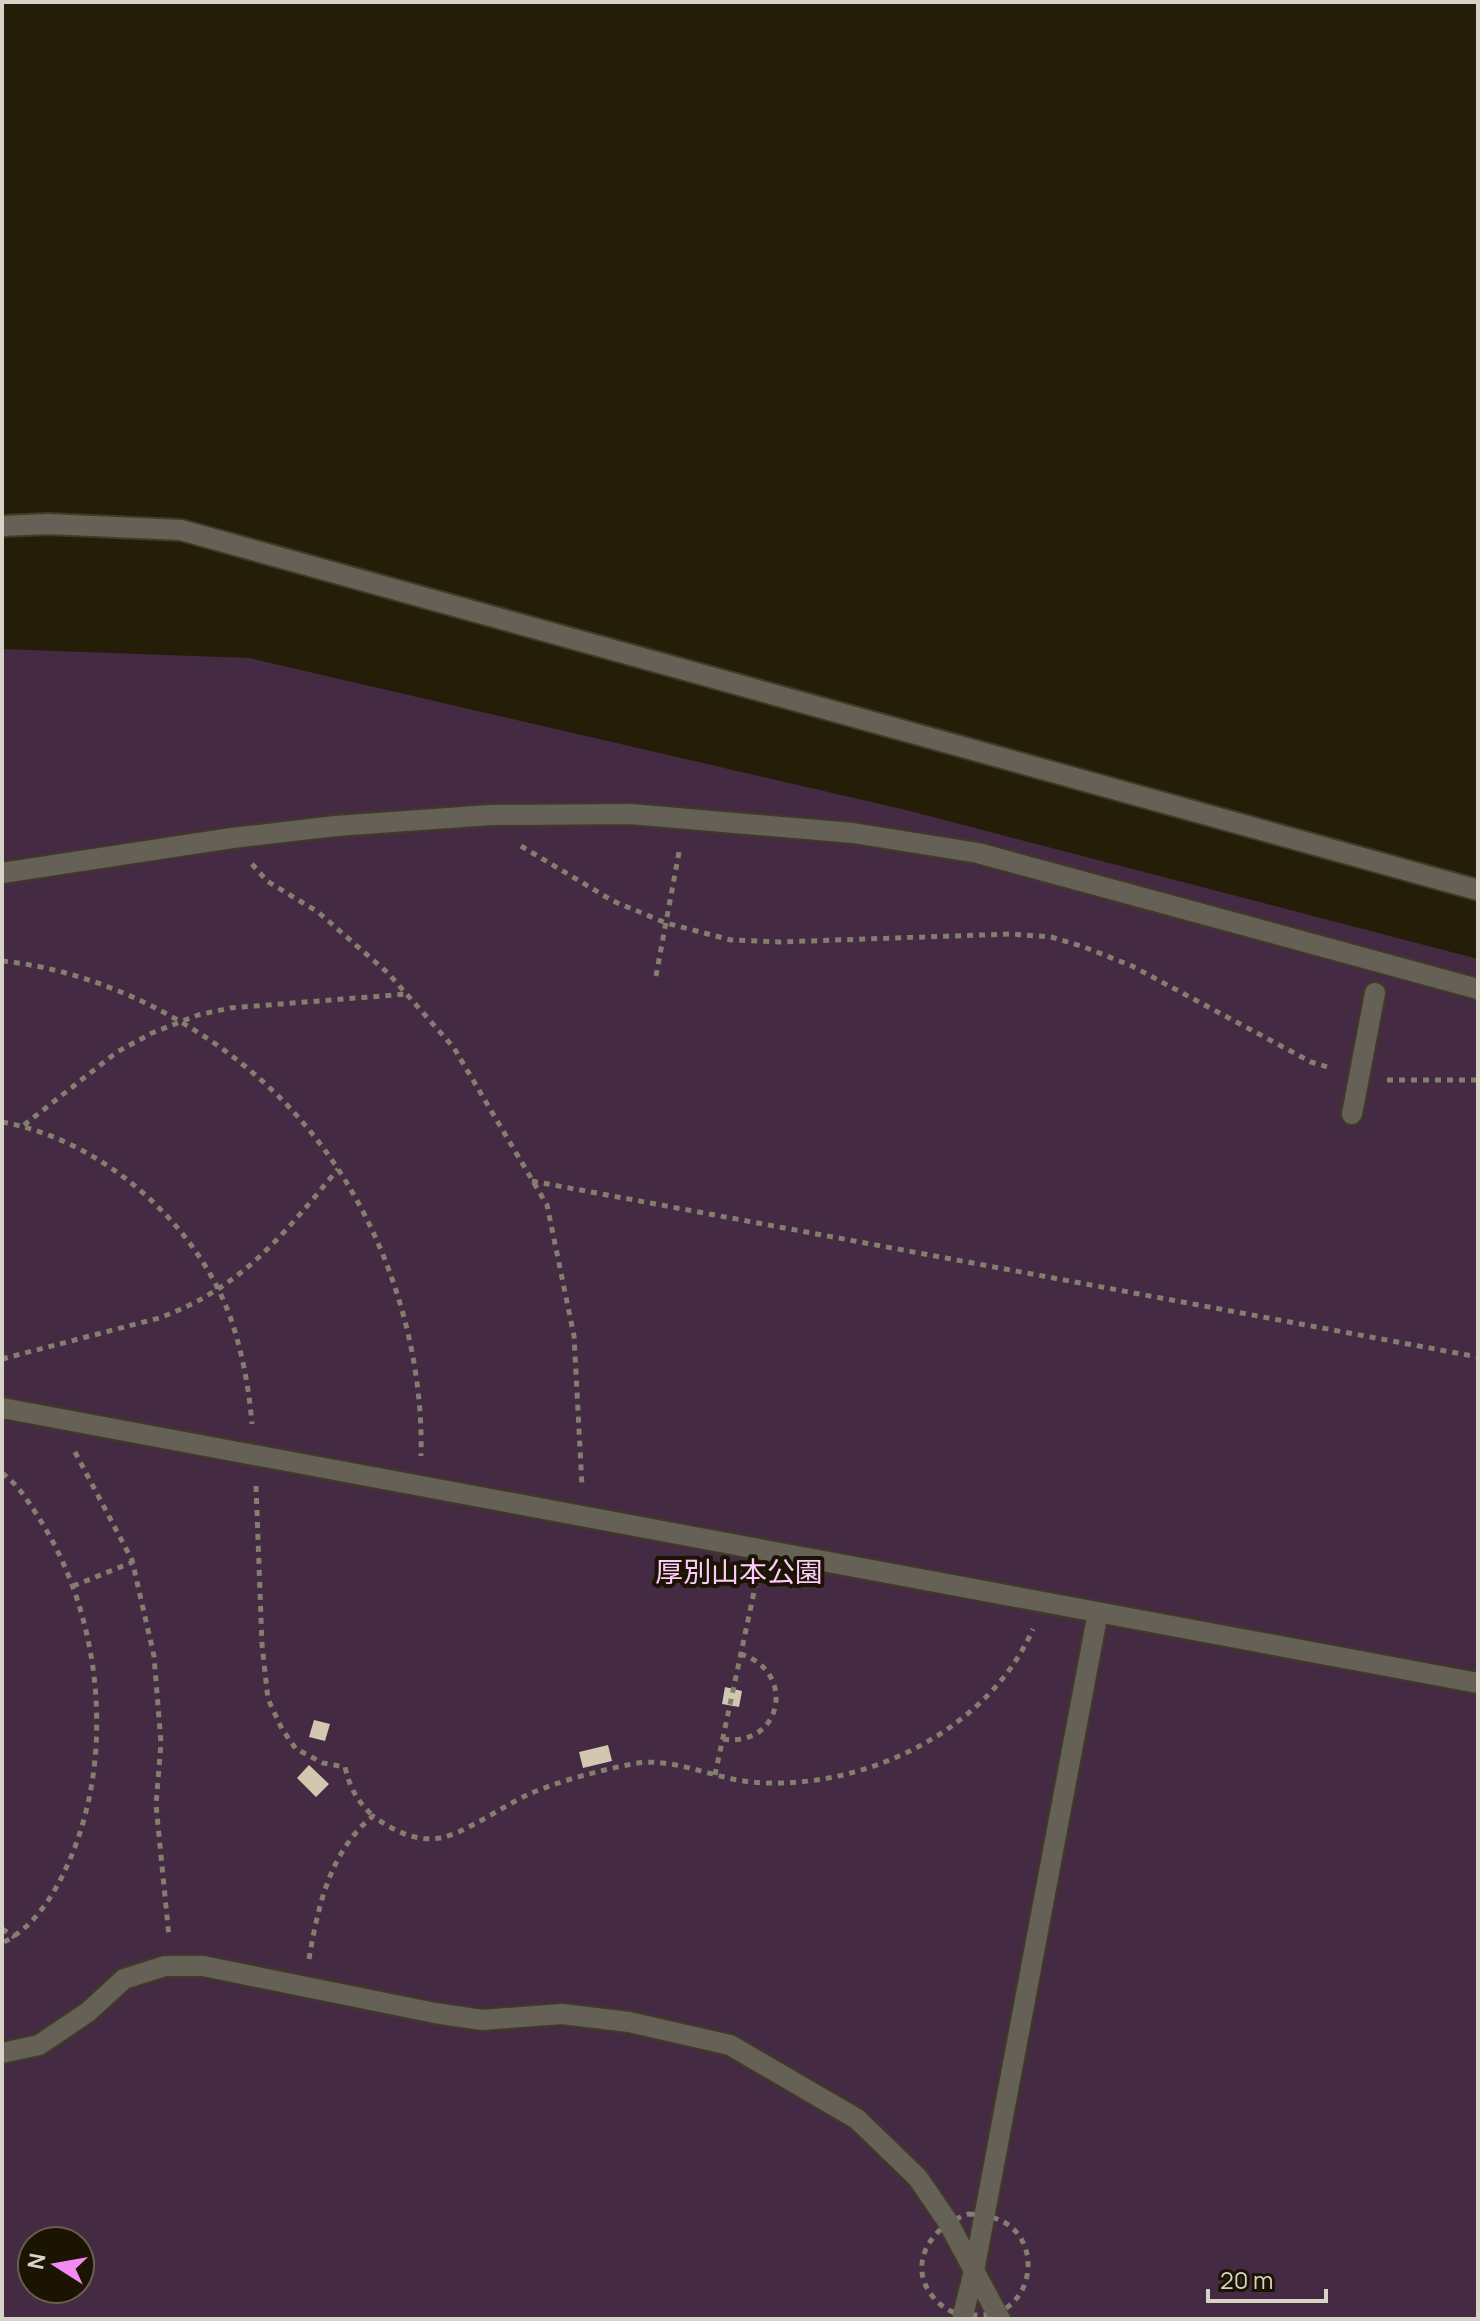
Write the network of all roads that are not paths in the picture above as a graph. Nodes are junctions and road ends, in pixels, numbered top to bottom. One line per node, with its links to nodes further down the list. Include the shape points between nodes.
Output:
1 (2, 526): 3 (street, via 181,530)
2 (2, 873): 4 (street, via 336,826 491,815 681,818 853,833 978,853)
3 (1478, 890)
4 (1478, 989)
5 (1375, 993): 6 (street)
6 (1352, 1114)
7 (2, 1408): 8 (street)
8 (1098, 1612): 9 (street); 11 (street)
9 (1478, 1683)
10 (2, 2053): 11 (street, via 39,2045 124,1979 170,1966 203,1966 482,2020 562,2014 629,2022 730,2045 857,2119 918,2178)
11 (974, 2271): 12 (street); 13 (street)
12 (963, 2315)
13 (1000, 2319)

